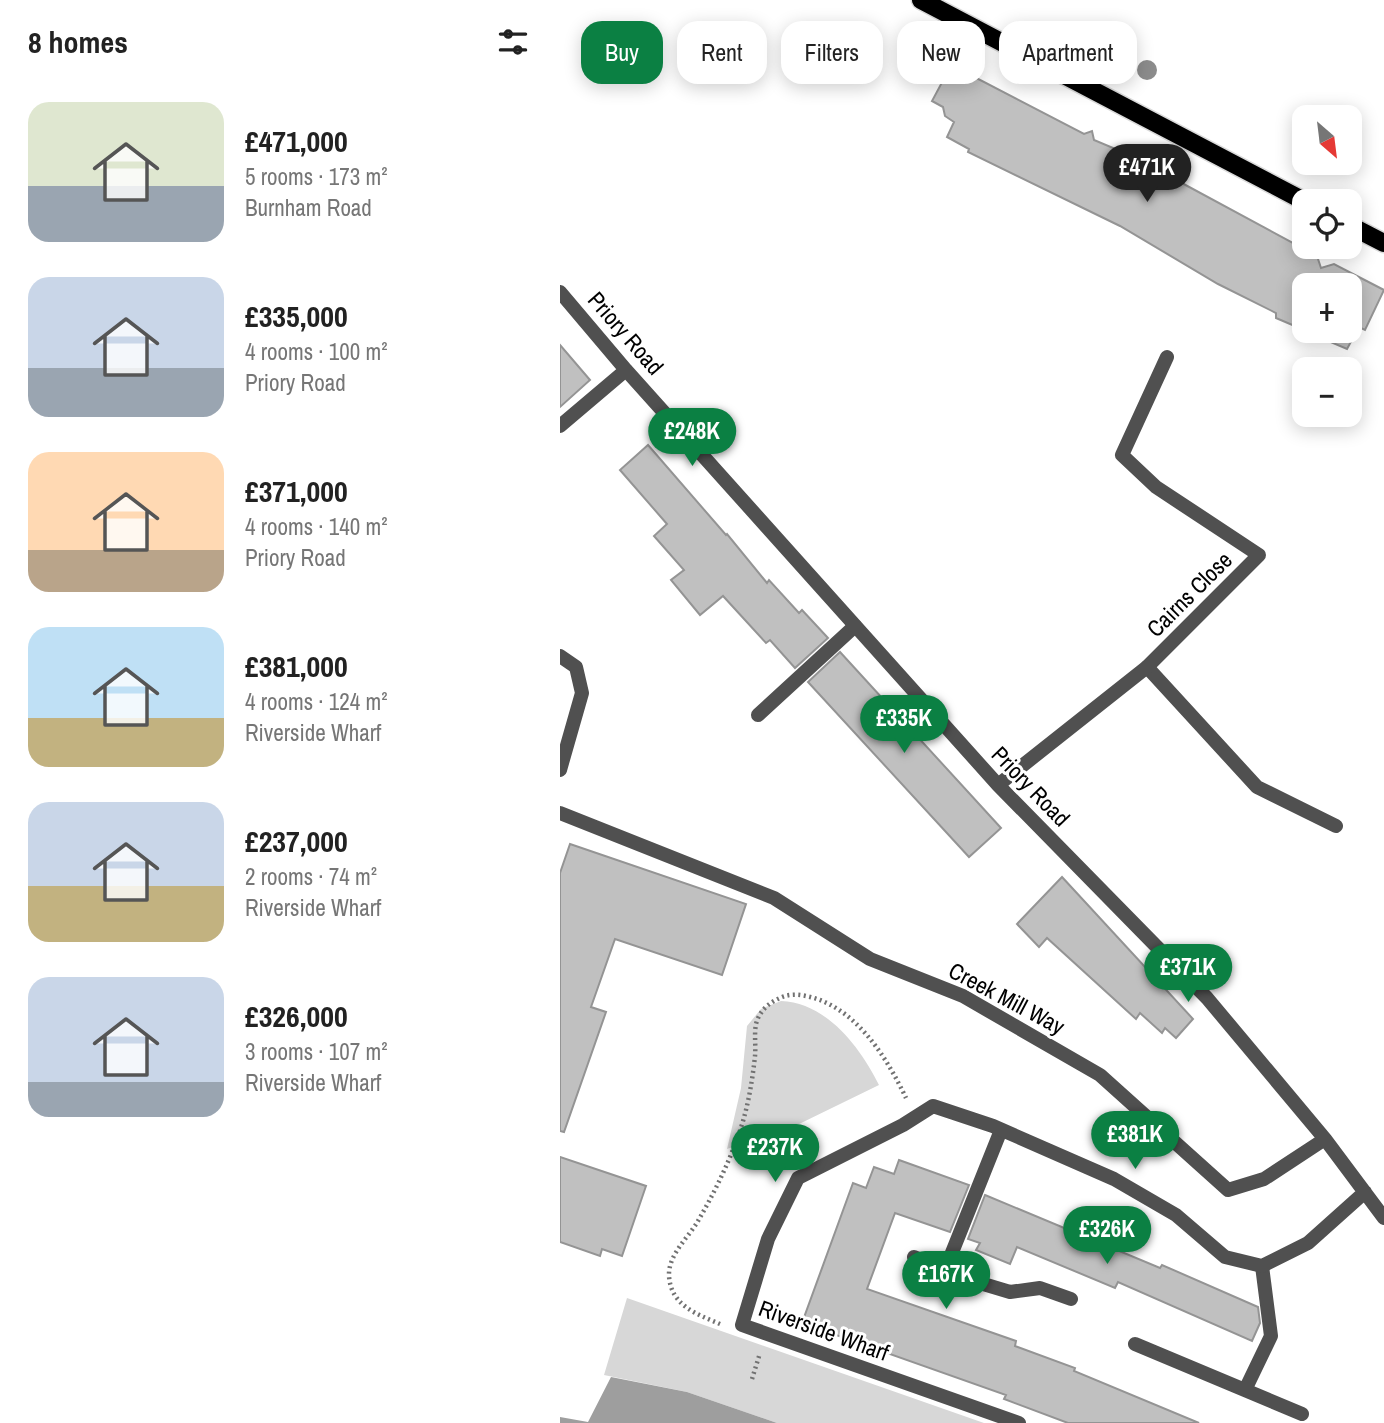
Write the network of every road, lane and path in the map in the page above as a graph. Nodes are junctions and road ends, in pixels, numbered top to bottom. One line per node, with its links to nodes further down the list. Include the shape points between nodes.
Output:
1 (921, 0): 2 (main road)
2 (1292, 195)
3 (1362, 232): 4 (main road)
4 (1384, 243)
5 (560, 292): 7 (street, Priory Road)
6 (1167, 358): 11 (street, Cairns Close, via 1122,455 1156,487 1259,555)
7 (626, 370): 8 (street); 9 (street, Priory Road)
8 (560, 426)
9 (855, 626): 12 (street); 14 (street, Priory Road)
10 (560, 656): 13 (street, via 576,667 582,693)
11 (1147, 667): 14 (street, Cairns Close); 16 (street, via 1257,787)
12 (758, 715)
13 (560, 770)
14 (998, 785): 19 (street, Priory Road, via 1207,999)
15 (560, 813): 19 (street, Creek Mill Way, via 774,898 870,959 963,996 1100,1075 1228,1190 1264,1179)
16 (1336, 826)
17 (915, 1116): 18 (street, Riverside Wharf, via 933,1106); 26 (street, Riverside Wharf, via 797,1178 768,1239); 26 (path, via 893,1070 845,1012 797,994 782,996 766,1006 756,1024 749,1100 737,1139 698,1222 673,1258 669,1276 685,1308 721,1324)
18 (1001, 1129): 23 (street, Riverside Wharf, via 1114,1179 1176,1215 1224,1257); 24 (street)
19 (1325, 1139): 20 (street, Priory Road)
20 (1365, 1192): 21 (street, Priory Road); 23 (street, via 1308,1243)
21 (1384, 1218)
22 (914, 1257): 24 (street)
23 (1262, 1266): 30 (street, via 1271,1336)
24 (945, 1270): 25 (street, via 1010,1292 1040,1288)
25 (1071, 1299)
26 (742, 1325): 32 (street, Riverside Wharf)
27 (1135, 1344): 30 (street)
28 (762, 1345): 29 (path)
29 (752, 1379)
30 (1245, 1390): 31 (street)
31 (1301, 1414)
32 (1019, 1423)

